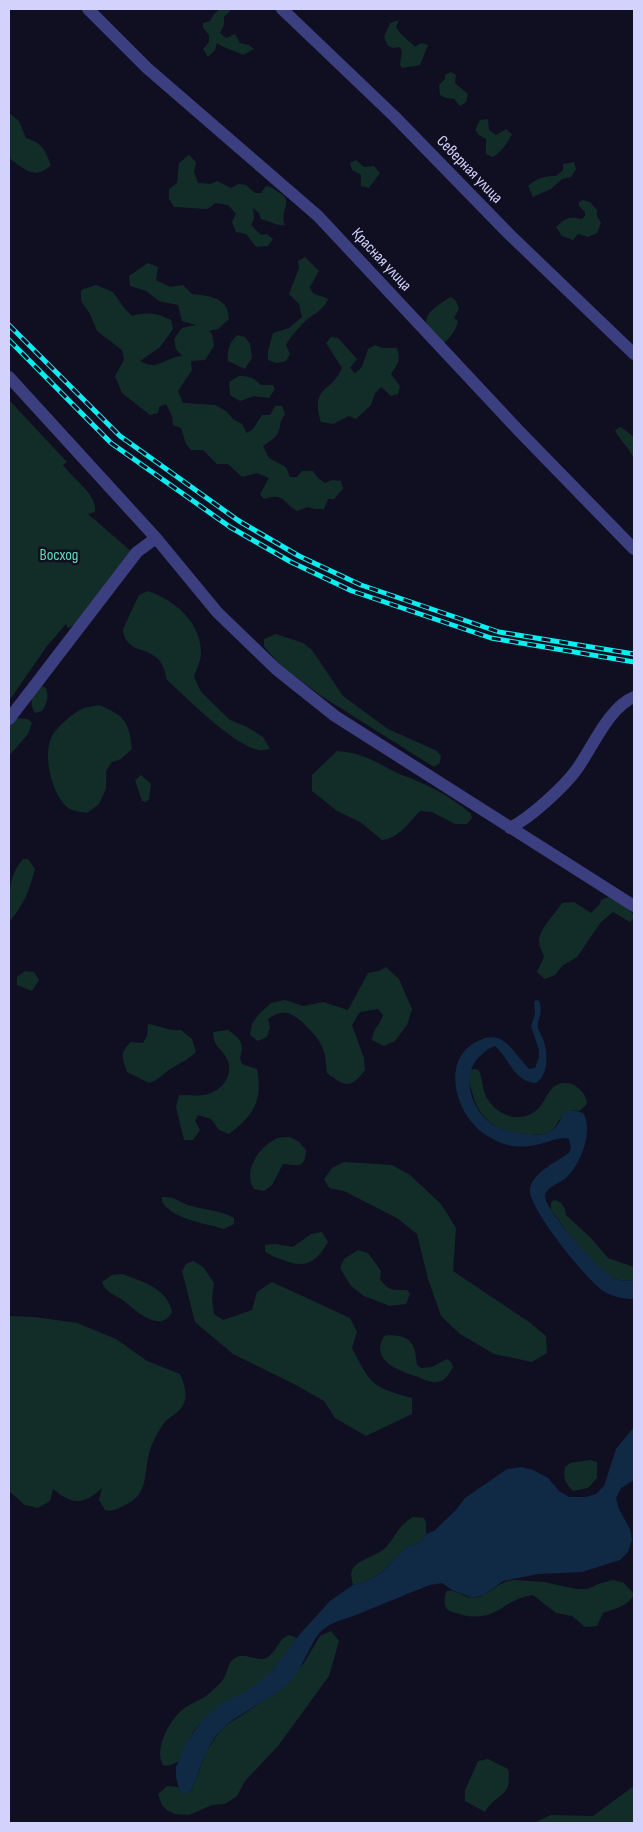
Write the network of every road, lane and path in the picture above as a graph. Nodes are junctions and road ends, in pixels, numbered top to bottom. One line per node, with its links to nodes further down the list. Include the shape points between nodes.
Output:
1 (88, 9): 6 (street, Красная улица, via 148,68 318,216)
2 (282, 9): 3 (street, Северная улица)
3 (634, 354)
4 (9, 377): 5 (street)
5 (156, 538): 8 (street, via 137,552); 9 (street, via 217,612 276,669 334,716)
6 (634, 549)
7 (634, 698): 9 (street, via 620,707 599,733 576,770 522,822)
8 (9, 719)
9 (510, 828): 10 (street)
10 (634, 906)

